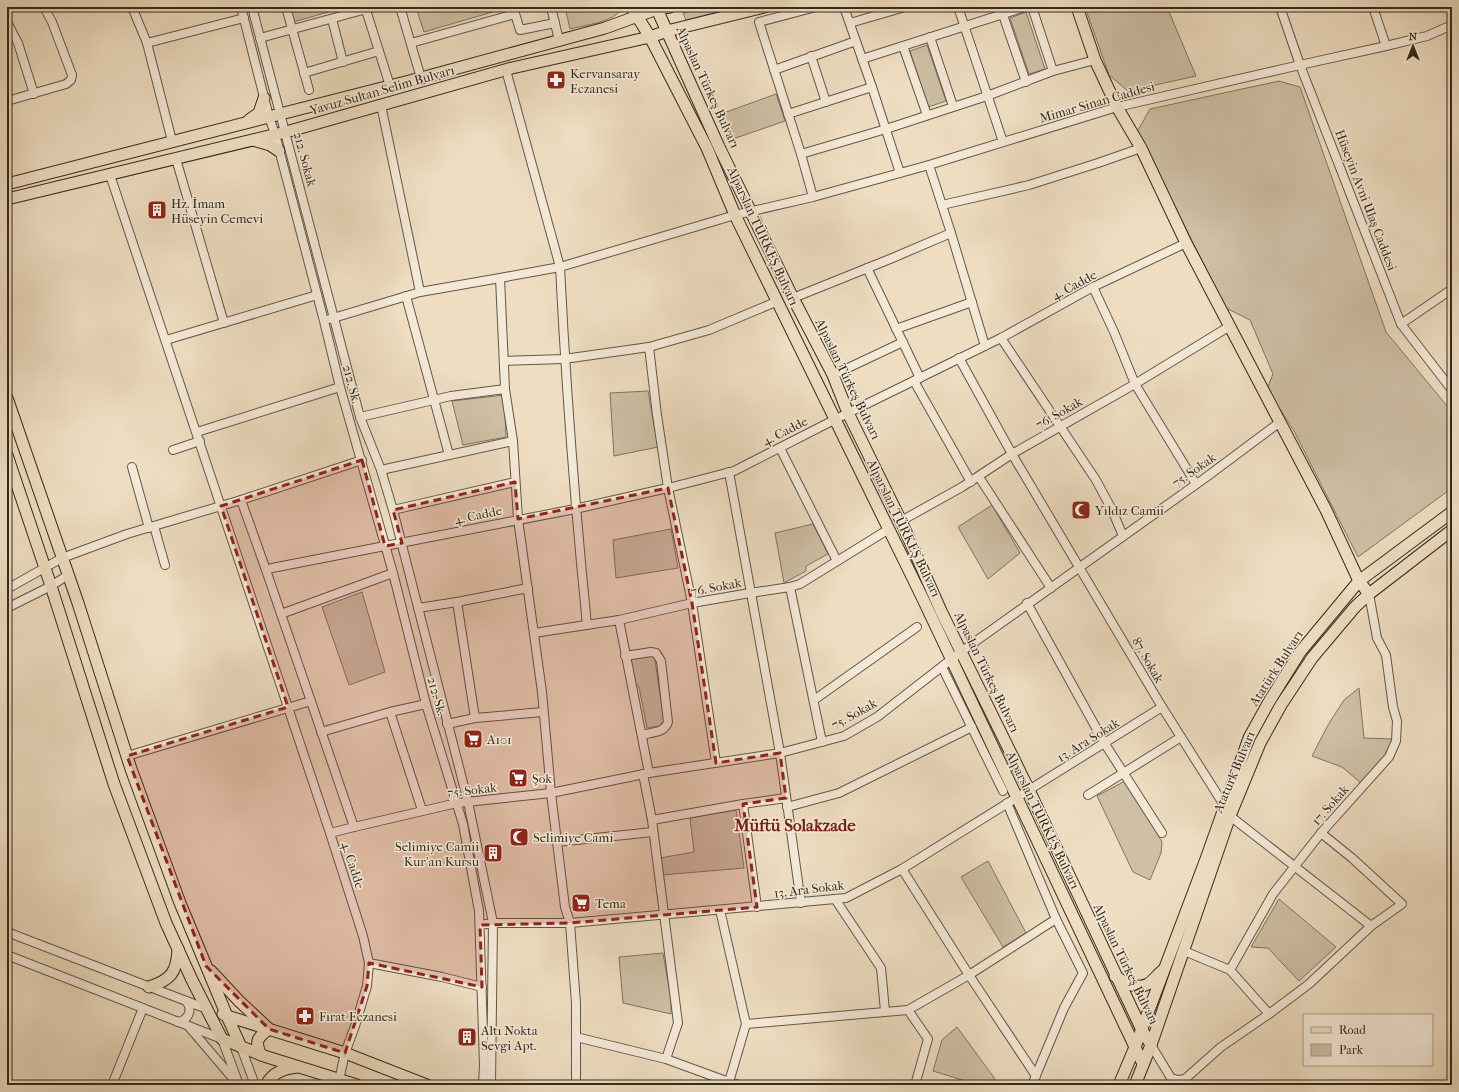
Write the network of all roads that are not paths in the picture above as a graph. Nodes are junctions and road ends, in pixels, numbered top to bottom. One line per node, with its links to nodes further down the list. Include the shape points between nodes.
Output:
1 (44, 7): 57 (street, via 72,75 66,84)
2 (132, 7): 38 (street)
3 (242, 7): 24 (street)
4 (252, 7): 34 (street, 212. Sokak)
5 (286, 7): 31 (street)
6 (400, 7): 39 (street)
7 (551, 7): 27 (street)
8 (670, 7): 20 (main road, Yavuz Sultan Selim Bulvarı)
9 (764, 7): 32 (main road, Yavuz Sultan Selim Bulvarı)
10 (816, 7): 49 (street, via 759,22)
11 (844, 7): 28 (street)
12 (905, 7): 28 (street)
13 (958, 7): 30 (street)
14 (1025, 7): 23 (street)
15 (1032, 7): 50 (street)
16 (1077, 7): 45 (main road)
17 (1280, 7): 47 (street, Hüseyin Avni Ulaş Caddesi)
18 (1373, 7): 41 (street)
19 (369, 8): 25 (street); 42 (street)
20 (656, 8): 22 (main road, Yavuz Sultan Selim Bulvarı); 32 (main road, Alpaslan Türkeş Bulvarı)
21 (514, 11): 27 (street, via 520,30); 39 (street)
22 (634, 12): 33 (main road, Alparslan TÜRKEŞ Bulvarı); 36 (main road, Yavuz Sultan Selim Bulvarı, via 605,28)
23 (1003, 15): 30 (street); 53 (street)
24 (244, 18): 38 (street); 59 (street)
25 (332, 19): 31 (street); 46 (street)
26 (7, 22): 57 (street, via 18,43)
27 (555, 23): 36 (street)
28 (850, 23): 37 (street)
29 (1452, 25): 41 (street, Mimar Sinan Caddesi, via 1427,36)
30 (964, 26): 35 (street); 58 (street)
31 (292, 29): 34 (street); 51 (street)
32 (667, 31): 33 (main road, Yavuz Sultan Selim Bulvarı); 86 (main road, Alpaslan Türkeş Bulvarı)
33 (650, 37): 48 (main road, Yavuz Sultan Selim Bulvarı); 87 (main road, Alparslan TÜRKEŞ Bulvarı, via 707,148)
34 (260, 38): 66 (street, 212. Sokak)
35 (930, 38): 40 (street); 63 (street)
36 (559, 40): 52 (main road, Yavuz Sultan Selim Bulvarı)
37 (856, 41): 43 (street); 44 (street)
38 (147, 43): 72 (street)
39 (411, 43): 52 (street)
40 (903, 46): 44 (street); 67 (street)
41 (1386, 46): 47 (street, Mimar Sinan Caddesi)
42 (379, 51): 46 (street); 54 (street)
43 (811, 56): 49 (street); 61 (street)
44 (862, 59): 55 (street)
45 (1095, 60): 50 (street); 64 (main road)
46 (343, 62): 51 (street)
47 (1300, 65): 64 (street, Mimar Sinan Caddesi); 104 (street, Hüseyin Avni Ulaş Caddesi)
48 (506, 70): 62 (main road, Yavuz Sultan Selim Bulvarı); 90 (street)
49 (774, 70): 65 (street)
50 (1053, 71): 53 (street)
51 (304, 73): 56 (street)
52 (421, 78): 54 (main road, Yavuz Sultan Selim Bulvarı)
53 (1026, 82): 58 (street)
54 (390, 86): 66 (main road, Yavuz Sultan Selim Bulvarı)
55 (872, 87): 61 (street); 69 (street)
56 (309, 90)
57 (34, 94): 60 (street)
58 (987, 96): 63 (street); 73 (street)
59 (264, 98): 66 (street); 68 (main road, via 259,113)
60 (7, 101)
61 (826, 102): 65 (street)
62 (381, 105): 70 (main road, Yavuz Sultan Selim Bulvarı); 95 (street)
63 (953, 106): 67 (street)
64 (1117, 107): 73 (street, Mimar Sinan Caddesi); 74 (main road)
65 (788, 114): 76 (street)
66 (274, 115): 68 (main road, Yavuz Sultan Selim Bulvarı); 70 (street, 212. Sokak)
67 (927, 115): 69 (street)
68 (244, 123): 72 (main road, Yavuz Sultan Selim Bulvarı)
69 (886, 128): 76 (street); 80 (street)
70 (280, 133): 71 (main road, Yavuz Sultan Selim Bulvarı); 75 (street, 212. Sk.); 101 (street, 212. Sokak)
71 (252, 140): 75 (main road, via 270,145); 78 (main road, Yavuz Sultan Selim Bulvarı)
72 (172, 141): 77 (main road, Yavuz Sultan Selim Bulvarı)
73 (1003, 142): 79 (street, Mimar Sinan Caddesi)
74 (1141, 148): 85 (street, via 1029,185); 89 (main road)
75 (279, 151): 96 (street, 212. Sk.)
76 (801, 154): 83 (street)
77 (106, 158): 81 (main road); 82 (main road, Yavuz Sultan Selim Bulvarı)
78 (176, 159): 81 (main road, Yavuz Sultan Selim Bulvarı); 103 (street)
79 (929, 165): 80 (street, Mimar Sinan Caddesi); 85 (street)
80 (900, 173): 83 (street, Mimar Sinan Caddesi)
81 (110, 175): 84 (main road, Yavuz Sultan Selim Bulvarı); 108 (street)
82 (7, 184)
83 (813, 197): 86 (street, Mimar Sinan Caddesi)
84 (7, 199)
85 (942, 205): 88 (street)
86 (751, 212): 87 (street, Mimar Sinan Caddesi); 98 (main road, Alpaslan Türkeş Bulvarı)
87 (735, 215): 90 (street, Mimar Sinan Caddesi); 99 (main road, Alparslan TÜRKEŞ Bulvarı)
88 (951, 233): 91 (street); 100 (street)
89 (1186, 243): 93 (street, 4. Cadde); 105 (main road)
90 (560, 268): 92 (street, Mimar Sinan Caddesi); 113 (street)
91 (867, 268): 98 (street); 106 (street)
92 (500, 278): 95 (street, Mimar Sinan Caddesi); 114 (street)
93 (1093, 287): 107 (street, 4. Cadde); 117 (street)
94 (1452, 289): 104 (street)
95 (420, 292): 97 (street, Mimar Sinan Caddesi)
96 (317, 295): 102 (street, 212. Sk.); 103 (street)
97 (406, 296): 101 (street, Mimar Sinan Caddesi); 122 (street)
98 (793, 298): 115 (main road, Alpaslan Türkeş Bulvarı)
99 (778, 300): 111 (street, via 708,330); 125 (main road, Alparslan TÜRKEŞ Bulvarı)
100 (972, 302): 106 (street); 110 (street)
101 (334, 317): 102 (street, Mimar Sinan Caddesi); 124 (street, 212. Sokak)
102 (324, 321): 118 (street, 212. Sk.)
103 (224, 323): 108 (street)
104 (1401, 324): 120 (street, Hüseyin Avni Ulaş Caddesi)
105 (1230, 326): 117 (street, 76. Sokak); 126 (main road)
106 (896, 329): 109 (street)
107 (1001, 338): 110 (street, 4. Cadde); 127 (street)
108 (166, 340): 128 (street)
109 (903, 342): 115 (street); 116 (street)
110 (985, 346): 112 (street, 4. Cadde)
111 (649, 347): 113 (street); 144 (street)
112 (960, 358): 116 (street, 4. Cadde); 133 (street, 87. Sokak)
113 (564, 359): 114 (street); 147 (street)
114 (504, 360): 119 (street)
115 (833, 375): 123 (main road, Alpaslan Türkeş Bulvarı)
116 (917, 380): 123 (street, 4. Cadde); 142 (street)
117 (1134, 384): 127 (street, 76. Sokak); 143 (street)
118 (340, 387): 128 (street); 136 (street, 212. Sk.)
119 (505, 390): 122 (street); 130 (street)
120 (1452, 390)
121 (7, 398): 158 (main road)
122 (434, 400): 124 (street); 135 (street)
123 (848, 413): 125 (street, 4. Cadde); 151 (main road, Alpaslan Türkeş Bulvarı)
124 (360, 417): 138 (street, 212. Sokak)
125 (836, 419): 131 (street, 4. Cadde); 153 (main road, Alparslan TÜRKEŞ Bulvarı)
126 (1280, 422): 143 (street, 75. Sokak); 166 (main road, via 1326,510)
127 (1059, 428): 133 (street, 76. Sokak); 155 (street, via 1104,495)
128 (196, 432): 129 (street)
129 (200, 441): 132 (street); 146 (street)
130 (513, 441): 135 (street); 141 (street)
131 (780, 448): 139 (street, 4. Cadde); 159 (street)
132 (173, 450)
133 (1012, 454): 140 (street, 76. Sokak); 162 (street, 87. Sokak)
134 (7, 455): 161 (main road)
135 (449, 455): 138 (street)
136 (362, 460): 145 (street); 157 (street, 212. Sk.)
137 (132, 467): 152 (street)
138 (381, 470): 148 (street, 212. Sokak)
139 (729, 472): 144 (street, 4. Cadde); 172 (street)
140 (979, 477): 142 (street, 76. Sokak); 171 (street)
141 (515, 482): 148 (street); 150 (street)
142 (971, 482): 151 (street, 76. Sokak)
143 (1196, 484): 155 (street, 75. Sokak)
144 (668, 488): 147 (street, 4. Cadde); 176 (street)
145 (241, 500): 146 (street); 163 (street)
146 (221, 506): 152 (street); 190 (street)
147 (576, 509): 150 (street, 4. Cadde); 181 (street)
148 (393, 510): 156 (street, 212. Sokak)
149 (1452, 512): 166 (main road, Atatürk Bulvarı)
150 (518, 519): 156 (street, 4. Cadde); 170 (street)
151 (901, 521): 184 (main road, Alpaslan Türkeş Bulvarı)
152 (151, 527): 158 (street); 160 (street)
153 (889, 529): 159 (street, 76. Sokak); 186 (main road, Alparslan TÜRKEŞ Bulvarı)
154 (1452, 530): 173 (main road, Ataturk Bulvarı)
155 (1123, 536): 162 (street, 75. Sokak)
156 (402, 543): 157 (street, 4. Cadde); 178 (street, 212. Sokak)
157 (385, 546): 163 (street, 4. Cadde); 165 (street, 212. Sk.)
158 (62, 558): 161 (street); 164 (main road)
159 (837, 561): 168 (street, 76. Sokak, via 800,584)
160 (165, 565)
161 (45, 567): 167 (main road); 169 (street)
162 (1080, 567): 171 (street, 75. Sokak); 191 (street, 87. Sokak)
163 (266, 570): 179 (street, 4. Cadde)
164 (68, 574): 167 (street); 203 (main road)
165 (393, 574): 179 (street); 189 (street, 212. Sk.)
166 (1359, 581): 173 (main road); 217 (main road, Atatürk Bulvarı, via 1300,652 1270,700 1249,738)
167 (51, 586): 177 (street); 241 (main road, via 114,784 166,923)
168 (790, 587): 172 (street, 76. Sokak); 188 (street)
169 (7, 588)
170 (528, 588): 174 (street); 183 (street)
171 (1051, 588): 175 (street, 75. Sokak)
172 (750, 593): 176 (street, 76. Sokak); 202 (street)
173 (1369, 594): 220 (main road, Ataturk Bulvarı, via 1354,607 1312,658 1281,705 1260,743); 226 (street, 17. Sokak, via 1377,638 1386,655 1397,721 1396,741 1389,757)
174 (457, 602): 178 (street); 194 (street)
175 (1027, 603): 184 (street, 75. Sokak); 201 (street)
176 (692, 604): 180 (street, 76. Sokak); 204 (street)
177 (7, 608)
178 (418, 608): 195 (street, 212. Sokak)
179 (281, 614): 187 (street, 4. Cadde)
180 (619, 620): 181 (street, 76. Sokak); 185 (street)
181 (587, 625): 183 (street, 76. Sokak)
182 (917, 627): 188 (street)
183 (534, 633): 193 (street)
184 (962, 651): 186 (street, 75. Sokak); 207 (main road, Alpaslan Türkeş Bulvarı)
185 (626, 656): 198 (street); 198 (street, via 651,652 656,653 661,661 668,722 662,730)
186 (946, 664): 196 (street); 200 (street, 75. Sokak, via 877,717 844,736); 211 (main road, Alparslan TÜRKEŞ Bulvarı)
187 (311, 700): 190 (street); 197 (street, 4. Cadde)
188 (814, 700): 200 (street)
189 (426, 704): 192 (street); 214 (street, 212. Sk.)
190 (288, 707): 203 (street); 224 (street)
191 (1162, 708): 199 (street, 87. Sokak); 201 (street, 13. Ara Sokak)
192 (390, 712): 197 (street); 219 (street)
193 (543, 712): 194 (street); 209 (street)
194 (475, 718): 195 (street)
195 (447, 724): 213 (street, 212. Sokak)
196 (972, 727): 208 (street); 218 (street, via 839,792)
197 (321, 732): 222 (street, 4. Cadde)
198 (642, 735): 205 (street)
199 (1181, 737): 206 (street); 217 (street, 87. Sokak)
200 (822, 742): 202 (street, 75. Sokak)
201 (1105, 744): 206 (street); 207 (street, 13. Ara Sokak)
202 (780, 753): 204 (street, 75. Sokak); 212 (street)
203 (126, 756): 245 (main road)
204 (716, 763): 205 (street, 75. Sokak)
205 (646, 773): 209 (street, 75. Sokak); 221 (street)
206 (1124, 773): 210 (street); 225 (street)
207 (1029, 790): 211 (street, 13. Ara Sokak); 249 (main road, Alpaslan Türkeş Bulvarı)
208 (1003, 791)
209 (551, 793): 213 (street, 75. Sokak); 227 (street)
210 (1088, 795)
211 (1017, 796): 215 (street, 13. Ara Sokak); 268 (main road, Alparslan TÜRKEŞ Bulvarı)
212 (786, 798): 216 (street); 218 (street)
213 (468, 802): 214 (street, 75. Sokak); 236 (street, 212. Sokak)
214 (457, 803): 219 (street, 75. Sokak); 238 (street, 212. Sk., via 463,824)
215 (1007, 803): 229 (street, 13. Ara Sokak); 235 (street)
216 (743, 804): 221 (street); 232 (street)
217 (1224, 805): 220 (street, 87. Sokak); 246 (main road, Atatürk Bulvarı)
218 (788, 807): 231 (street)
219 (422, 810): 222 (street, 75. Sokak)
220 (1230, 816): 228 (street, 87. Sokak); 242 (main road, Ataturk Bulvarı)
221 (652, 820): 223 (street)
222 (354, 826): 224 (street, 4. Cadde)
223 (653, 832): 227 (street); 234 (street)
224 (330, 833): 244 (street, 4. Cadde, via 363,936)
225 (1162, 833)
226 (1321, 834): 228 (street, 17. Sokak); 239 (street, via 1352,858 1402,904)
227 (557, 842): 237 (street, via 565,907)
228 (1295, 866): 239 (street, 87. Sokak); 247 (street, 17. Sokak, via 1274,894)
229 (902, 869): 230 (street, 13. Ara Sokak, via 846,898); 248 (street)
230 (835, 899): 231 (street, 13. Ara Sokak); 256 (street, via 881,968)
231 (801, 903): 232 (street, 13. Ara Sokak)
232 (758, 907): 233 (street, 13. Ara Sokak)
233 (720, 910): 234 (street, 13. Ara Sokak); 260 (street)
234 (664, 915): 237 (street, 13. Ara Sokak); 271 (street, via 678,1022)
235 (1056, 919): 248 (street); 274 (street, via 1083,973 1064,1008)
236 (493, 923): 237 (street, 13. Ara Sokak); 238 (street, 13. Ara Sokak); 284 (street, 212. Sokak)
237 (570, 923): 264 (street)
238 (480, 925): 251 (street, 212. Sk.)
239 (1371, 926): 257 (street, via 1309,984)
240 (7, 932): 250 (street)
241 (178, 948): 250 (main road, via 177,963 173,972 164,981); 254 (main road)
242 (1184, 951): 247 (street); 266 (main road, Ataturk Bulvarı)
243 (7, 955): 253 (street)
244 (369, 963): 251 (street, via 442,976); 269 (street, via 367,986)
245 (206, 966): 258 (main road); 263 (main road, via 239,1002)
246 (1164, 969): 249 (main road, via 1147,984 1140,986 1123,982); 262 (main road, Atatürk Bulvarı)
247 (1230, 970): 257 (street)
248 (969, 975): 255 (street); 274 (street)
249 (1115, 976): 262 (main road, Alpaslan Türkeş Bulvarı)
250 (149, 987): 252 (street)
251 (482, 987): 283 (street, 212. Sk.)
252 (186, 1001): 254 (street); 259 (street, via 190,1009 188,1015)
253 (143, 1008): 259 (street); 277 (street)
254 (207, 1009): 258 (main road); 265 (main road)
255 (908, 1010): 256 (street); 287 (street, via 928,1039)
256 (885, 1011): 260 (street)
257 (1269, 1014): 266 (street, via 1221,1047 1185,1079 1171,1078)
258 (227, 1016): 263 (main road); 267 (main road)
259 (178, 1022): 261 (street)
260 (746, 1024): 276 (street)
261 (188, 1026): 265 (street); 278 (street)
262 (1141, 1028): 266 (main road, Alpaslan Türkeş Bulvarı); 268 (main road, Atatürk Bulvarı)
263 (269, 1029): 269 (main road); 270 (main road, via 258,1039)
264 (576, 1037): 271 (street); 285 (street)
265 (222, 1039): 267 (main road); 278 (street)
266 (1151, 1045): 272 (main road, Ataturk Bulvarı)
267 (241, 1047): 270 (main road); 279 (street)
268 (1135, 1047): 272 (main road, Alparslan TÜRKEŞ Bulvarı); 289 (main road, Atatürk Bulvarı)
269 (345, 1053): 275 (street); 282 (main road)
270 (261, 1055): 273 (main road)
271 (666, 1059): 276 (street)
272 (1143, 1064): 290 (main road, Ataturk Bulvarı)
273 (300, 1066): 275 (main road); 280 (main road, via 278,1072)
274 (1036, 1076): 288 (street)
275 (338, 1082): 281 (main road)
276 (729, 1084): 286 (street)
277 (112, 1085)
278 (238, 1085)
279 (254, 1085)
280 (266, 1085)
281 (357, 1085)
282 (427, 1085)
283 (483, 1085)
284 (491, 1085)
285 (576, 1085)
286 (739, 1085)
287 (915, 1085)
288 (1032, 1085)
289 (1119, 1085)
290 (1135, 1085)

